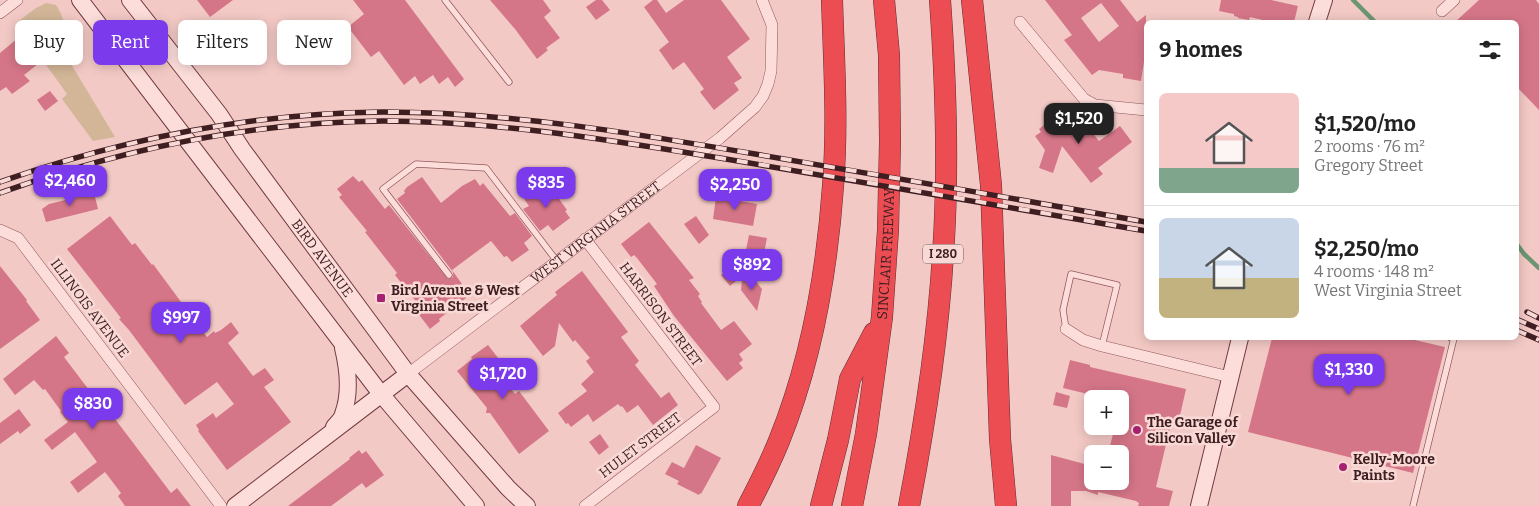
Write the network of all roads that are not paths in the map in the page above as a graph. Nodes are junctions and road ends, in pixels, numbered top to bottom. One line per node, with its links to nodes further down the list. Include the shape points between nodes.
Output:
1 (17, 0): 13 (street)
2 (80, 0): 26 (main road)
3 (130, 0): 28 (main road, BIRD AVENUE, via 219,114)
4 (445, 0): 16 (lane)
5 (762, 0): 19 (street, WEST VIRGINIA STREET, via 772,25 771,71 763,96 755,107 709,146)
6 (832, 0): 39 (highway, via 833,185 820,289 796,391 779,440)
7 (884, 0): 22 (highway, SINCLAIR FREEWAY, via 889,55 890,142)
8 (940, 0): 42 (highway, I 280, via 946,143 944,253 935,350)
9 (972, 0): 43 (highway, via 992,185 1000,439)
10 (1324, 0): 14 (main road)
11 (1454, 0): 12 (street)
12 (1442, 11)
13 (0, 13)
14 (1318, 20)
15 (1020, 22): 17 (street, via 1084,99 1095,105)
16 (509, 82)
17 (1144, 110)
18 (1, 230): 34 (street, ILLINOIS AVENUE, via 18,238)
19 (585, 239): 20 (street, WEST VIRGINIA STREET); 31 (street, HARRISON STREET)
20 (556, 260): 21 (lane, via 486,168 416,164 383,189); 28 (street, WEST VIRGINIA STREET)
21 (449, 276)
22 (882, 317): 40 (highway, via 850,379); 41 (highway, SINCLAIR FREEWAY, via 866,434)
23 (1066, 329): 27 (street, via 1083,340); 27 (lane, via 1063,310 1072,274 1117,285)
24 (1239, 340): 29 (main road)
25 (1454, 340): 33 (lane)
26 (341, 341): 30 (main road); 32 (main road, via 348,368 348,390 343,415)
27 (1102, 346): 29 (street)
28 (408, 374): 30 (main road, WEST VIRGINIA STREET); 37 (main road, BIRD AVENUE)
29 (1230, 377): 44 (main road)
30 (381, 394): 32 (main road, WEST VIRGINIA STREET); 36 (main road)
31 (714, 407): 38 (street, HULET STREET)
32 (330, 433): 35 (main road, WEST VIRGINIA STREET)
33 (1414, 504)
34 (221, 506)
35 (235, 506)
36 (476, 506)
37 (527, 506)
38 (585, 506)
39 (748, 506)
40 (821, 506)
41 (852, 506)
42 (909, 506)
43 (1006, 506)
44 (1198, 506)

